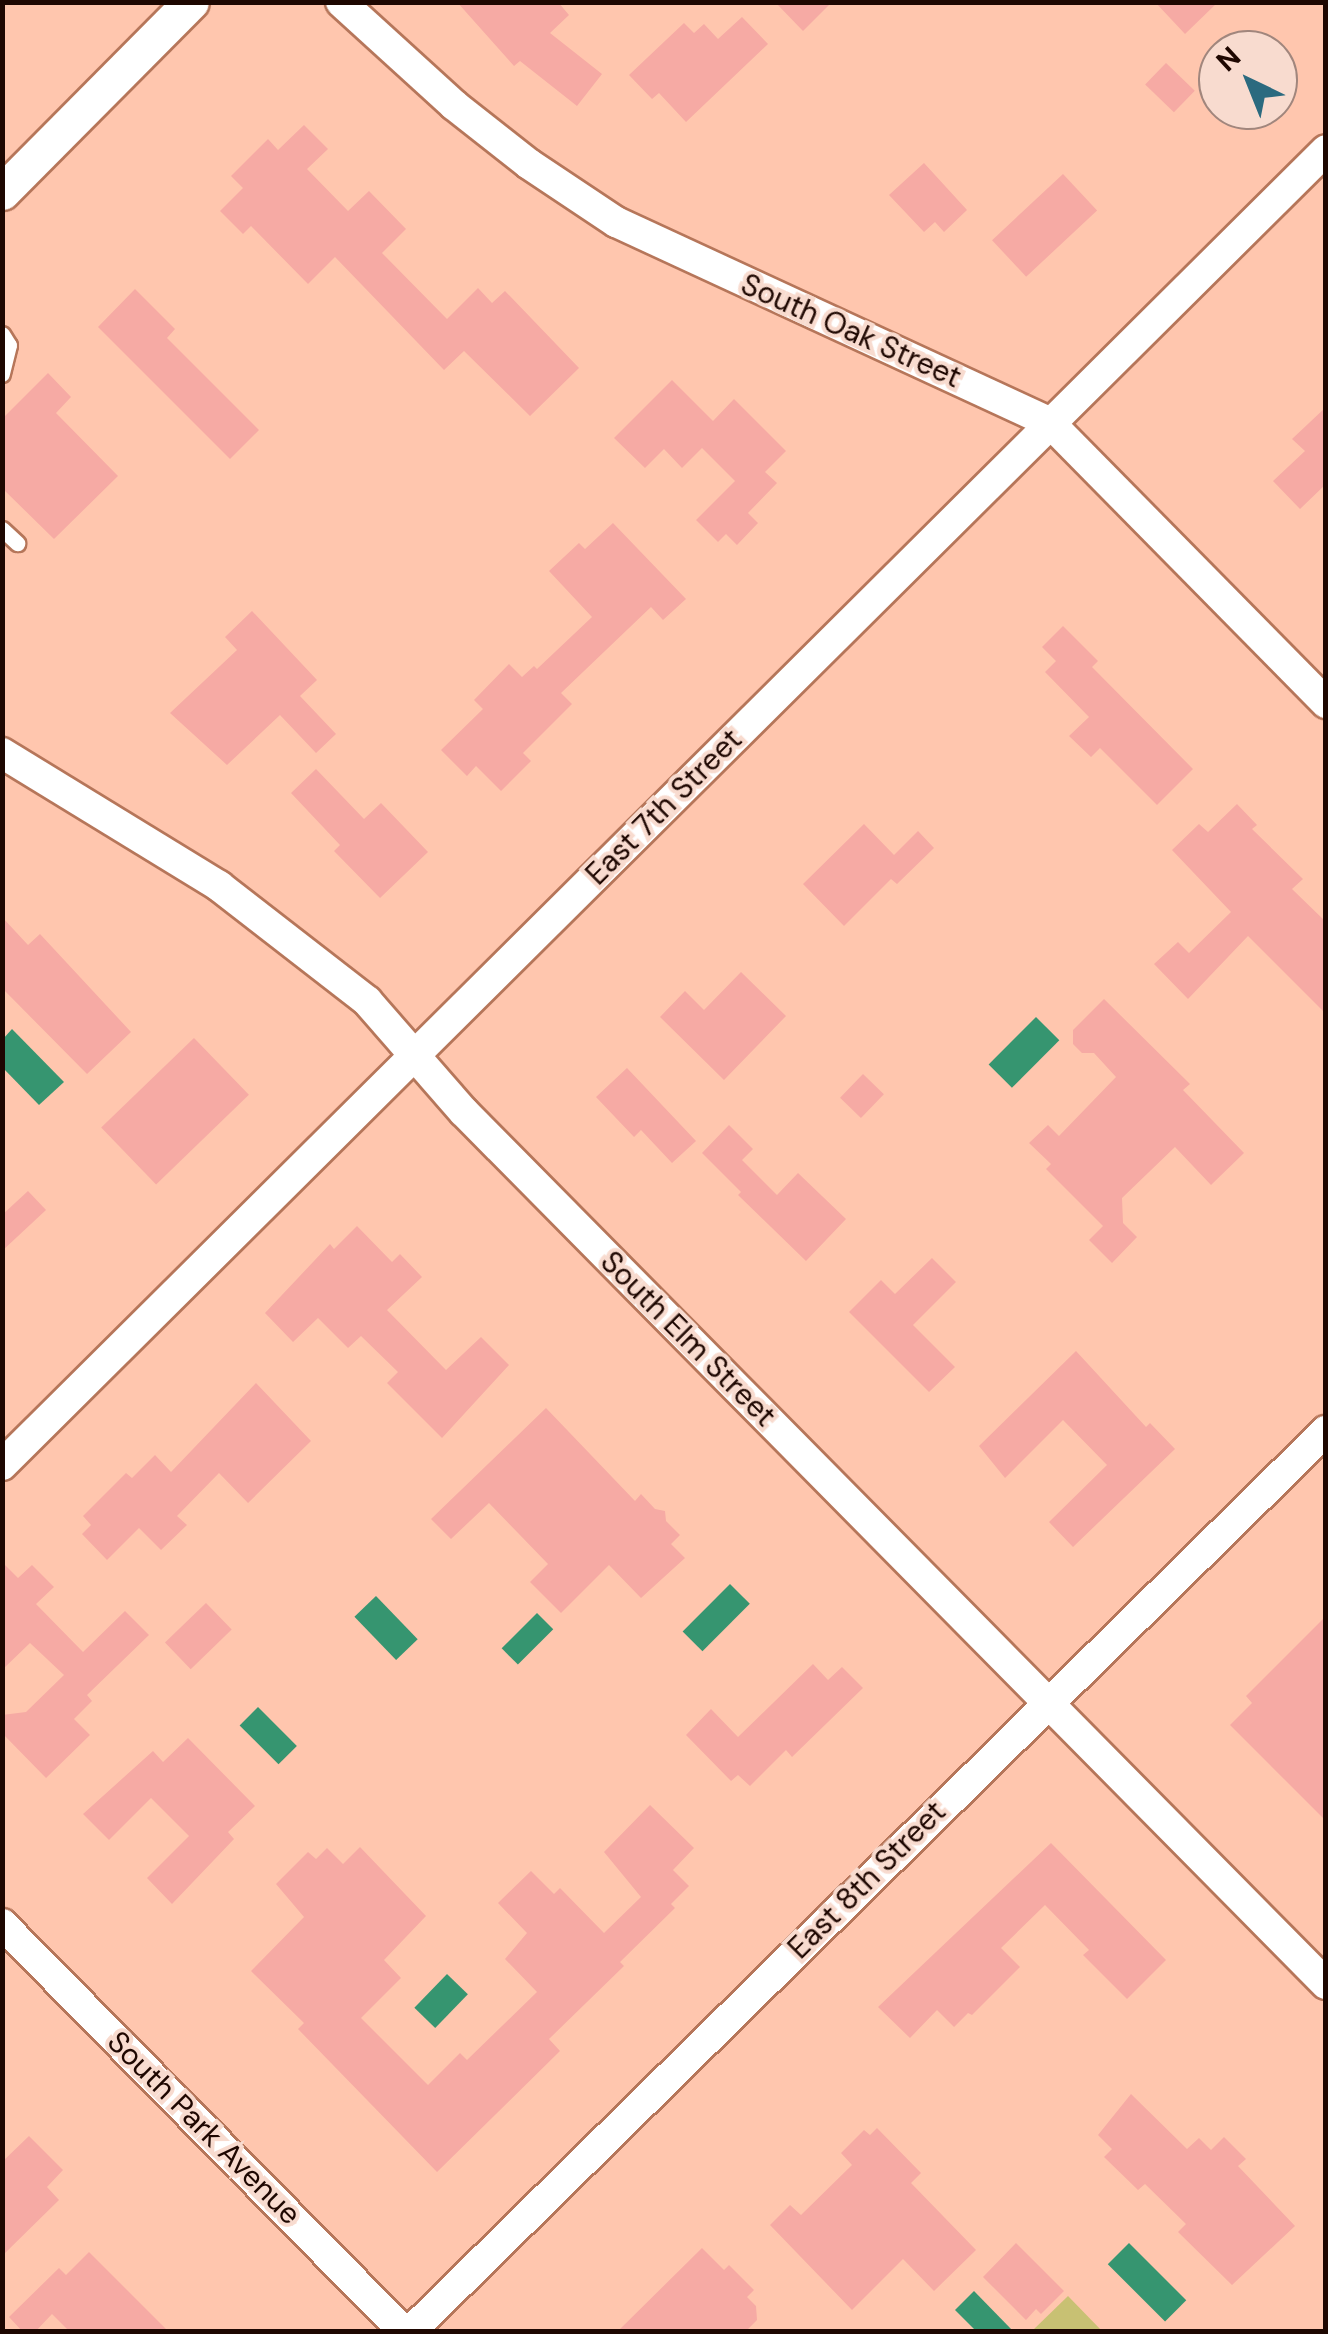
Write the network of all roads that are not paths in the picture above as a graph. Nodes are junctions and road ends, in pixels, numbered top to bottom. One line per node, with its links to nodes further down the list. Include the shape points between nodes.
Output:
1 (191, 2): 4 (street)
2 (341, 2): 7 (street, South Oak Street, via 454,105 616,222)
3 (1326, 150): 7 (street, East 7th Street)
4 (2, 192)
5 (2, 334): 6 (lane, via 8,345)
6 (2, 374)
7 (1048, 422): 10 (street, South Oak Street); 12 (street, East 7th Street)
8 (2, 529): 9 (lane)
9 (17, 543)
10 (1326, 703)
11 (2, 753): 12 (street, South Elm Street, via 233,897 367,1001)
12 (415, 1056): 14 (street, East 7th Street); 15 (street, South Elm Street)
13 (1326, 1430): 15 (street, East 8th Street)
14 (2, 1465)
15 (1048, 1703): 17 (street, South Elm Street); 18 (street, East 8th Street)
16 (2, 1924): 18 (street, South Park Avenue)
17 (1326, 1984)
18 (408, 2332)

